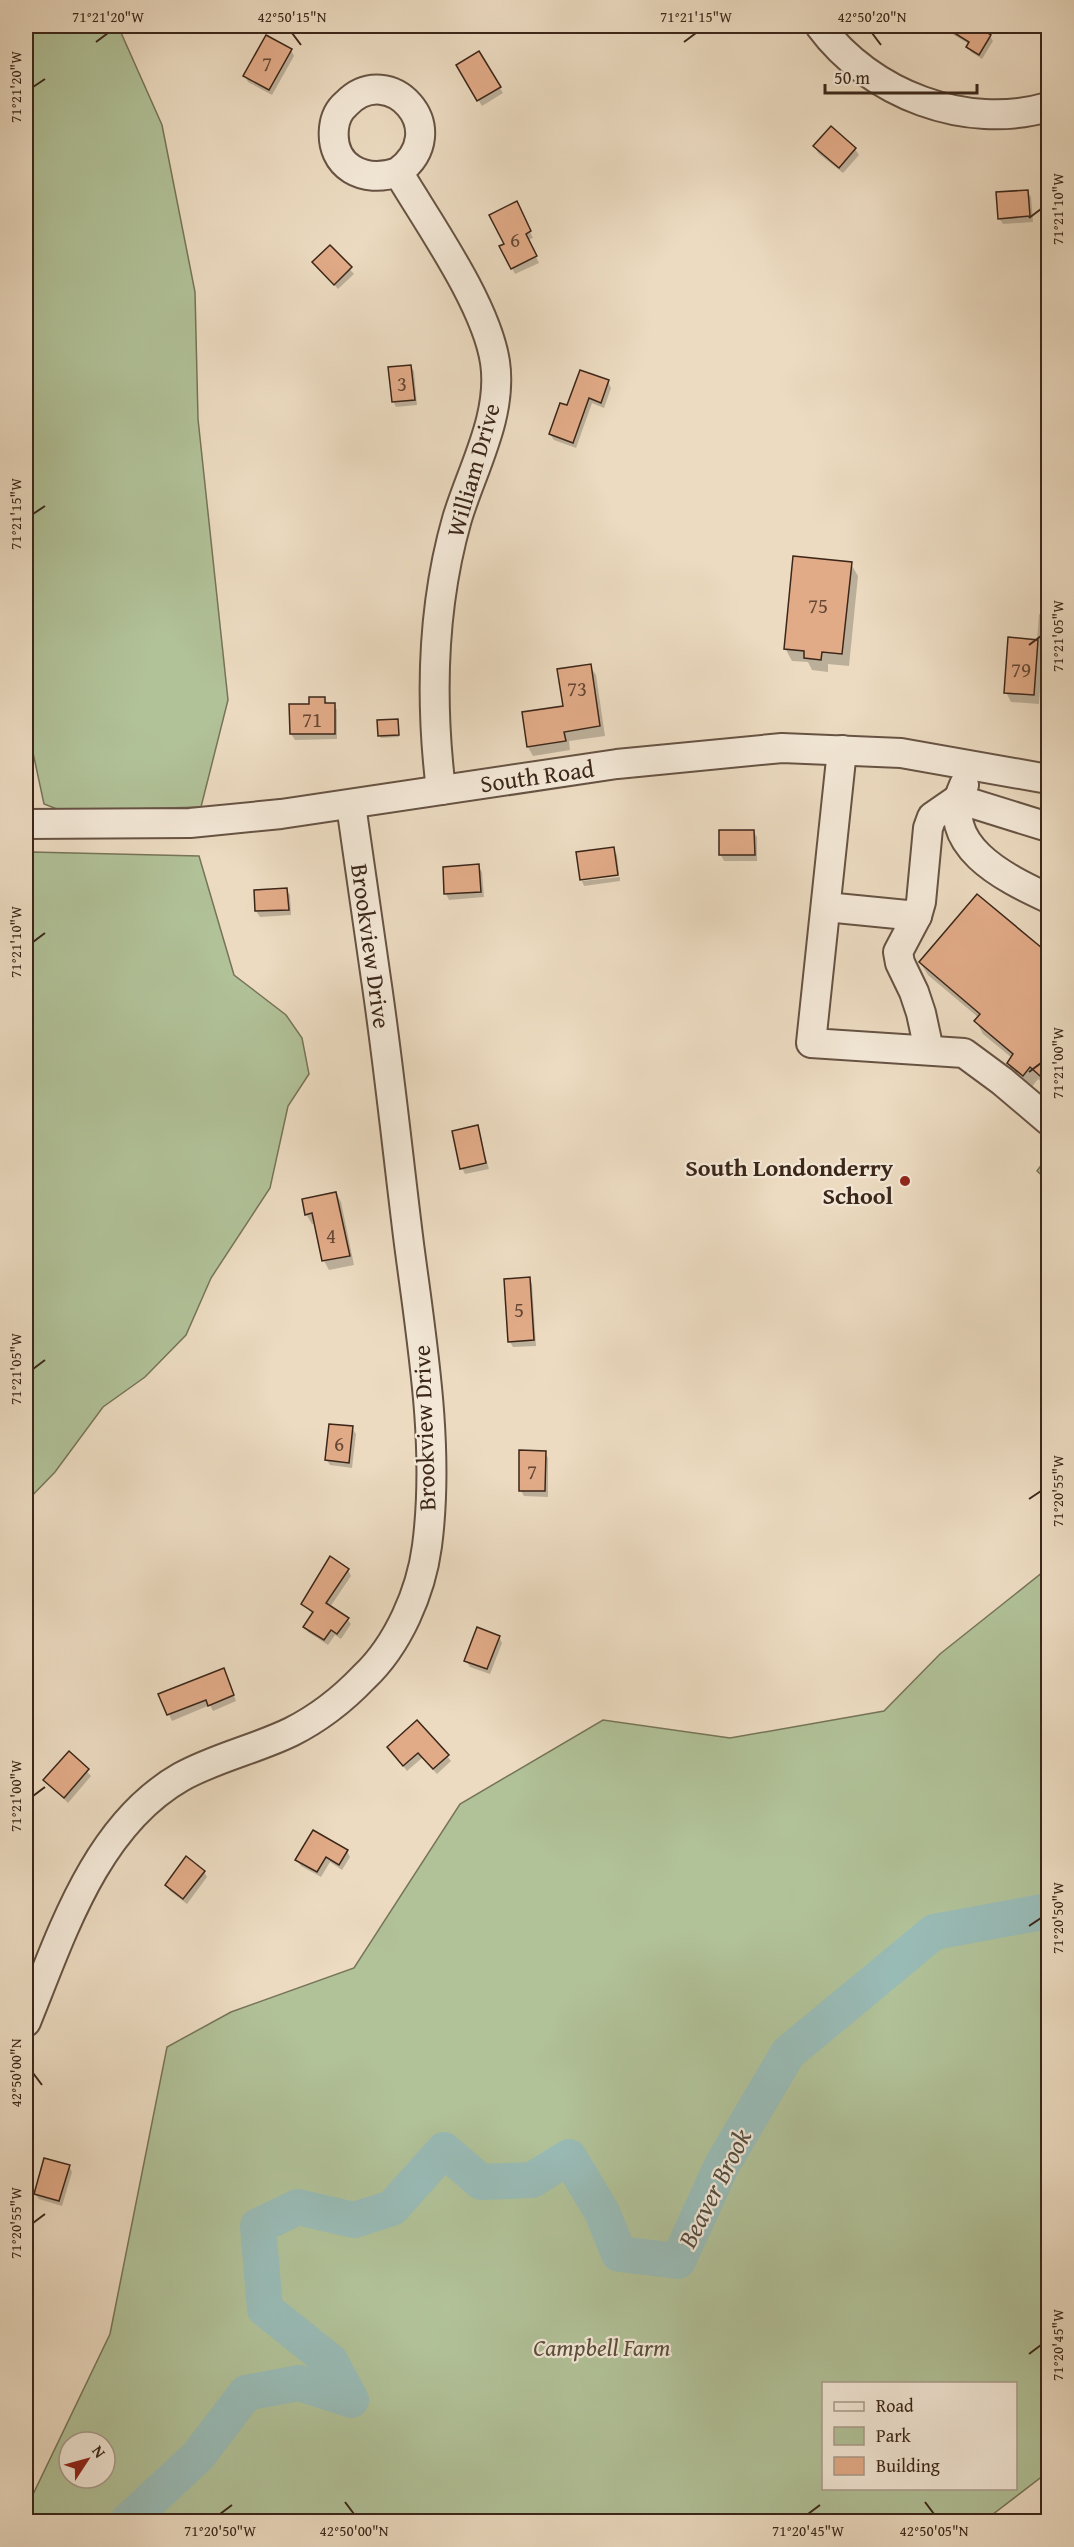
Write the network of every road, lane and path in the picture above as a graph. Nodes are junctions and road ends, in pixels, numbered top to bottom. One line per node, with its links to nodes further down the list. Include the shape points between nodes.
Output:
1 (820, 26): 2 (street, via 860,67 924,102 947,109 995,114)
2 (1048, 108)
3 (398, 172): 7 (street, William Drive, via 478,311 495,363 491,419 458,519 439,612 434,682 435,748)
4 (842, 750): 5 (street, South Road, via 901,753); 7 (street, South Road, via 782,748 617,764); 13 (street)
5 (974, 765): 6 (street, South Road); 8 (street)
6 (1048, 779)
7 (441, 790): 9 (street, South Road)
8 (958, 799): 11 (street); 12 (street, via 959,824 979,856 998,873); 14 (street, via 930,822)
9 (351, 805): 10 (street, South Road, via 190,823); 17 (street, Brookview Drive, via 427,1404 431,1475 422,1570 396,1635 368,1674 333,1706 293,1731 182,1776 128,1821 99,1858 76,1900)
10 (26, 824)
11 (1048, 827)
12 (1048, 898)
13 (826, 907): 14 (street); 15 (street, via 811,1043)
14 (917, 916): 15 (street, via 898,952 921,1013)
15 (929, 1050): 16 (street, via 964,1053)
16 (1048, 1120)
17 (26, 2022)

